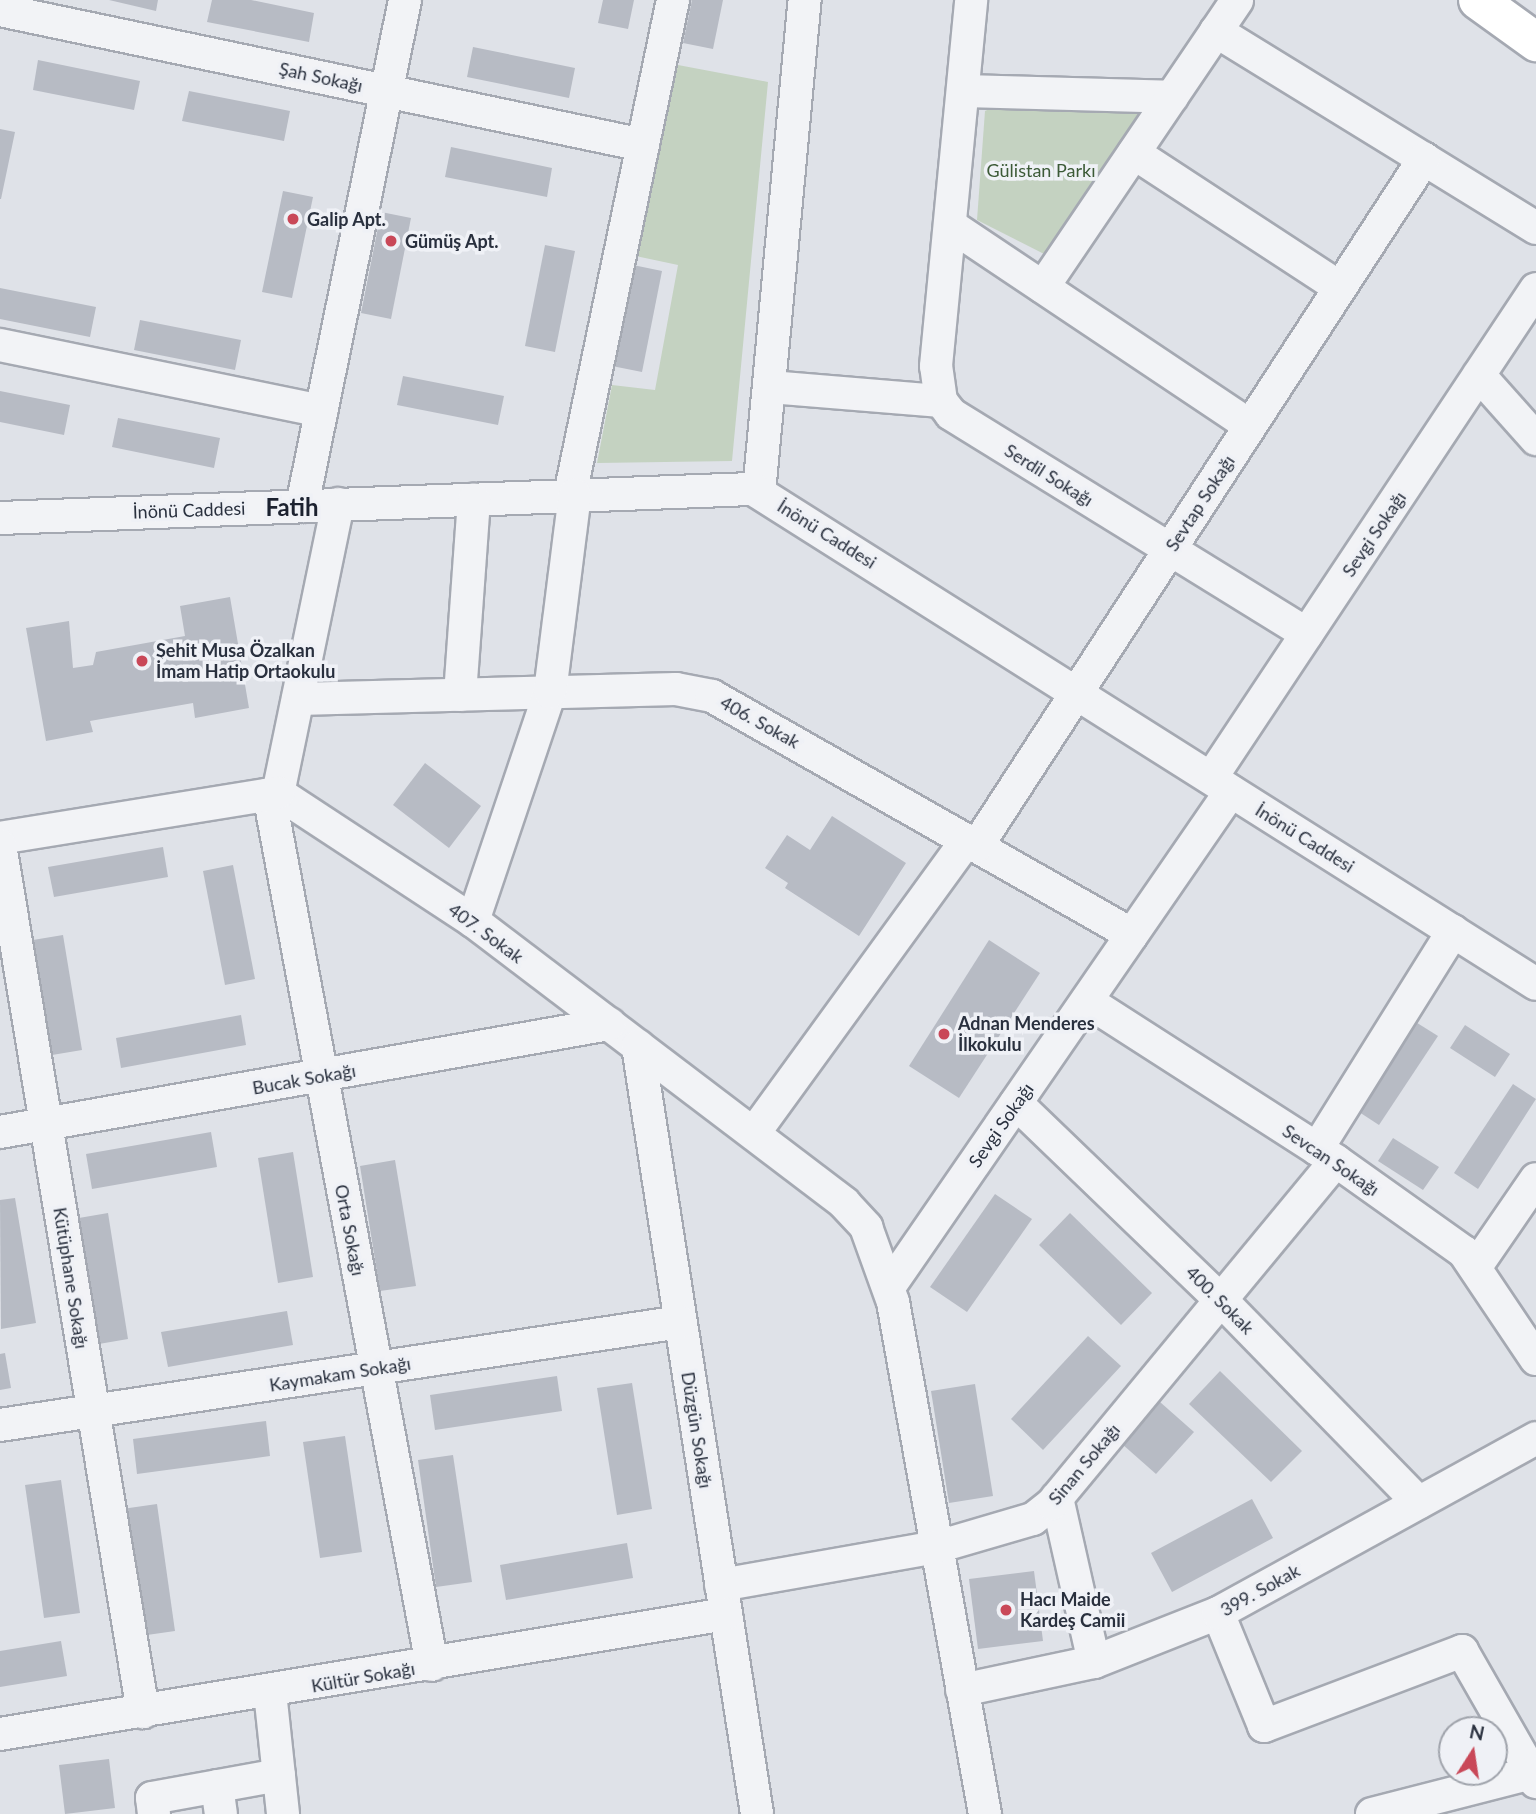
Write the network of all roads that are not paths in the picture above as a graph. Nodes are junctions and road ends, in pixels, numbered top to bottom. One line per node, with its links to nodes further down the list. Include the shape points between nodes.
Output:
1 (405, 0): 12 (street)
2 (673, 0): 15 (street)
3 (805, 0): 25 (street)
4 (971, 0): 13 (street)
5 (1237, 0): 10 (street)
6 (1478, 0): 11 (main road)
7 (1509, 0): 9 (main road)
8 (0, 10): 12 (street, Şah Sokağı)
9 (1536, 19)
10 (1216, 31): 14 (street); 17 (street)
11 (1536, 42)
12 (385, 91): 15 (street, Şah Sokağı); 27 (street)
13 (963, 91): 14 (street); 18 (street)
14 (1172, 97): 16 (street)
15 (643, 145): 31 (street)
16 (1134, 152): 20 (street); 21 (street)
17 (1424, 159): 19 (street); 21 (street, Sevtap Sokağı)
18 (950, 225): 20 (street); 26 (street, via 936,366)
19 (1536, 228)
20 (1043, 288): 28 (street)
21 (1340, 288): 28 (street, Sevtap Sokağı)
22 (1536, 289): 24 (street, Sevgi Sokağı)
23 (0, 345): 27 (street)
24 (1479, 374): 29 (street); 37 (street, Sevgi Sokağı)
25 (769, 387): 26 (street); 30 (street)
26 (941, 401): 36 (street, Serdil Sokağı, via 951,414)
27 (321, 411): 34 (street)
28 (1250, 426): 36 (street, Sevtap Sokağı)
29 (1536, 439)
30 (759, 492): 31 (street, İnönü Caddesi); 39 (street, İnönü Caddesi)
31 (572, 495): 32 (street, İnönü Caddesi); 38 (street)
32 (474, 499): 33 (street, İnönü Caddesi); 40 (street)
33 (338, 505): 34 (street, İnönü Caddesi); 41 (street)
34 (302, 506): 35 (street, İnönü Caddesi)
35 (0, 518)
36 (1170, 549): 37 (street, Serdil Sokağı); 39 (street, Sevtap Sokağı)
37 (1307, 635): 42 (street, Sevgi Sokağı)
38 (550, 692): 40 (street, 406. Sokak); 45 (street, 406. Sokak, via 676,689 725,700); 47 (street)
39 (1077, 693): 42 (street, İnönü Caddesi); 45 (street, Sevtap Sokağı)
40 (460, 695): 41 (street, 406. Sokak)
41 (298, 699): 43 (street)
42 (1221, 785): 48 (street, İnönü Caddesi); 49 (street, Sevgi Sokağı)
43 (274, 794): 44 (street); 47 (street, 407. Sokak); 54 (street, Orta Sokağı)
44 (0, 838)
45 (972, 843): 49 (street, 406. Sokak); 58 (street, Sevtap Sokağı)
46 (0, 845): 56 (street, Kütüphane Sokağı)
47 (473, 922): 52 (street, 407. Sokak)
48 (1452, 931): 50 (street, İnönü Caddesi); 59 (street, Sinan Sokağı)
49 (1132, 935): 51 (street, Sevgi Sokağı)
50 (1536, 984)
51 (1087, 1000): 55 (street, Sevgi Sokağı); 59 (street, Sevcan Sokağı)
52 (609, 1024): 53 (street, 407. Sokak); 54 (street, Bucak Sokağı)
53 (638, 1046): 58 (street, 407. Sokak); 64 (street, Düzgün Sokağı)
54 (321, 1076): 56 (street, Bucak Sokağı); 66 (street, Orta Sokağı)
55 (1016, 1103): 62 (street, Sevgi Sokağı); 63 (street, 400. Sokak)
56 (46, 1125): 57 (street, Bucak Sokağı); 67 (street, Kütüphane Sokağı)
57 (0, 1132)
58 (754, 1133): 62 (street, 407. Sokak, via 859,1217 878,1251)
59 (1326, 1155): 61 (street, Sevcan Sokağı); 63 (street, Sinan Sokağı)
60 (1536, 1179): 61 (street)
61 (1477, 1265): 65 (street, Sevcan Sokağı)
62 (889, 1287): 72 (street, 407. Sokak)
63 (1220, 1299): 70 (street, Sinan Sokağı); 71 (street, 400. Sokak)
64 (680, 1322): 66 (street, Kaymakam Sokağı); 73 (street, Düzgün Sokağı)
65 (1536, 1360)
66 (376, 1368): 67 (street, Kaymakam Sokağı); 76 (street, Orta Sokağı)
67 (93, 1411): 68 (street, Kaymakam Sokağı); 79 (street, Kütüphane Sokağı)
68 (0, 1425)
69 (1536, 1438): 71 (street, 399. Sokak)
70 (1057, 1498): 72 (street, Sinan Sokağı, via 1022,1524); 75 (street)
71 (1419, 1502): 74 (street, 399. Sokak)
72 (937, 1547): 73 (street, Sinan Sokağı); 77 (street, 407. Sokak)
73 (723, 1600): 76 (street, Kültür Sokağı); 86 (street, Düzgün Sokağı)
74 (1218, 1613): 75 (street, 399. Sokak); 82 (street, via 1264,1726 1462,1651)
75 (1094, 1662): 77 (street, 399. Sokak)
76 (432, 1665): 78 (street, Kültür Sokağı)
77 (962, 1690): 87 (street, 407. Sokak)
78 (270, 1692): 79 (street, Kültür Sokağı); 81 (street)
79 (143, 1712): 80 (street, Kültür Sokağı)
80 (0, 1734)
81 (279, 1775): 83 (street); 85 (street)
82 (1534, 1777): 88 (street)
83 (219, 1800): 84 (street, via 152,1798)
84 (155, 1814)
85 (283, 1814)
86 (757, 1814)
87 (985, 1814)
88 (1371, 1814)

